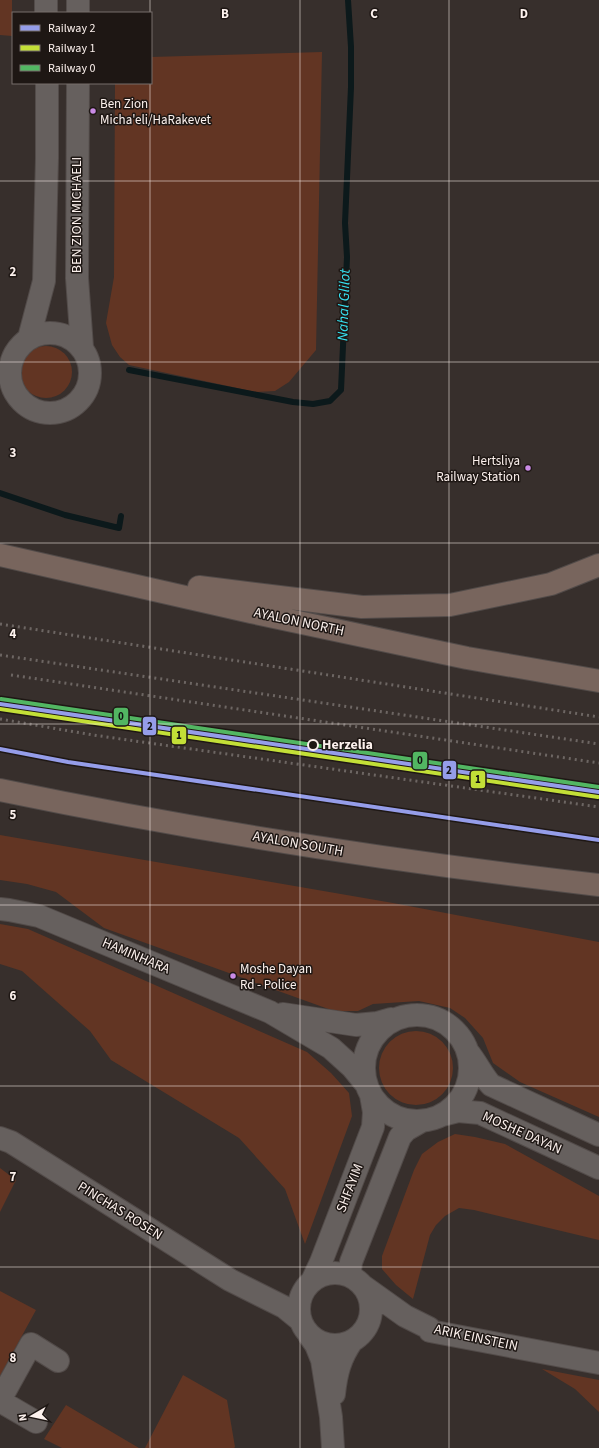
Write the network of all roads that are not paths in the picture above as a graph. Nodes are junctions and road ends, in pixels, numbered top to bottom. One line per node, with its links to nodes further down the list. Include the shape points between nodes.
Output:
1 (46, 0): 3 (street)
2 (78, 0): 4 (street)
3 (46, 12)
4 (78, 12)
5 (46, 84): 7 (street, via 44,281)
6 (78, 84): 8 (street, BEN ZION MICHAELI, via 77,278)
7 (29, 338): 8 (street, via 50,332 62,334); 8 (street, via 21,344 14,355 10,368 11,381 22,402 41,412 62,412 72,407 86,392 91,371)
8 (82, 347)
9 (0, 554): 11 (highway, AYALON NORTH)
10 (599, 565): 11 (highway, via 551,584 450,605 362,607)
11 (88, 574): 12 (highway, AYALON NORTH, via 251,612 460,656)
12 (599, 681)
13 (0, 790): 14 (highway, AYALON SOUTH, via 114,813 349,853)
14 (599, 885)
15 (0, 910): 16 (street, HAMINHARA, via 39,916)
16 (270, 1012): 17 (street, HAMINHARA, via 349,1025 363,1025); 19 (street, HAMINHARA, via 331,1048 352,1067)
17 (400, 1017): 18 (street, via 413,1014 427,1015 440,1020 457,1033); 19 (street, via 384,1026 367,1049 363,1072)
18 (468, 1051): 20 (street, via 468,1081 462,1096); 22 (street, via 483,1076 492,1085)
19 (368, 1089): 21 (street, via 377,1104 392,1115); 27 (street, SHFAYIM, via 374,1112 373,1127 321,1262)
20 (442, 1115): 21 (street); 24 (street, MOSHE DAYAN, via 458,1111 480,1112)
21 (420, 1122): 25 (street, SHFAYIM, via 400,1137 351,1262 350,1271)
22 (599, 1135)
23 (0, 1138): 26 (street, PINCHAS ROSEN, via 11,1142)
24 (599, 1168)
25 (357, 1281): 27 (street, via 335,1272 323,1274); 29 (street, SHFAYIM, via 371,1303 370,1315 361,1335); 31 (street, ARIK EINSTEIN, via 430,1331)
26 (240, 1284): 27 (street, PINCHAS ROSEN, via 291,1294); 28 (street, PINCHAS ROSEN, via 284,1307)
27 (309, 1284): 28 (street, SHFAYIM, via 299,1303)
28 (305, 1327): 29 (street, via 318,1341 329,1345); 33 (street, SHFAYIM, via 322,1360)
29 (352, 1341): 33 (street, SHFAYIM, via 338,1367)
30 (58, 1361): 32 (street, via 31,1344)
31 (599, 1363)
32 (0, 1400): 34 (street)
33 (331, 1417): 35 (street, SHFAYIM)
34 (36, 1422)
35 (333, 1448)

